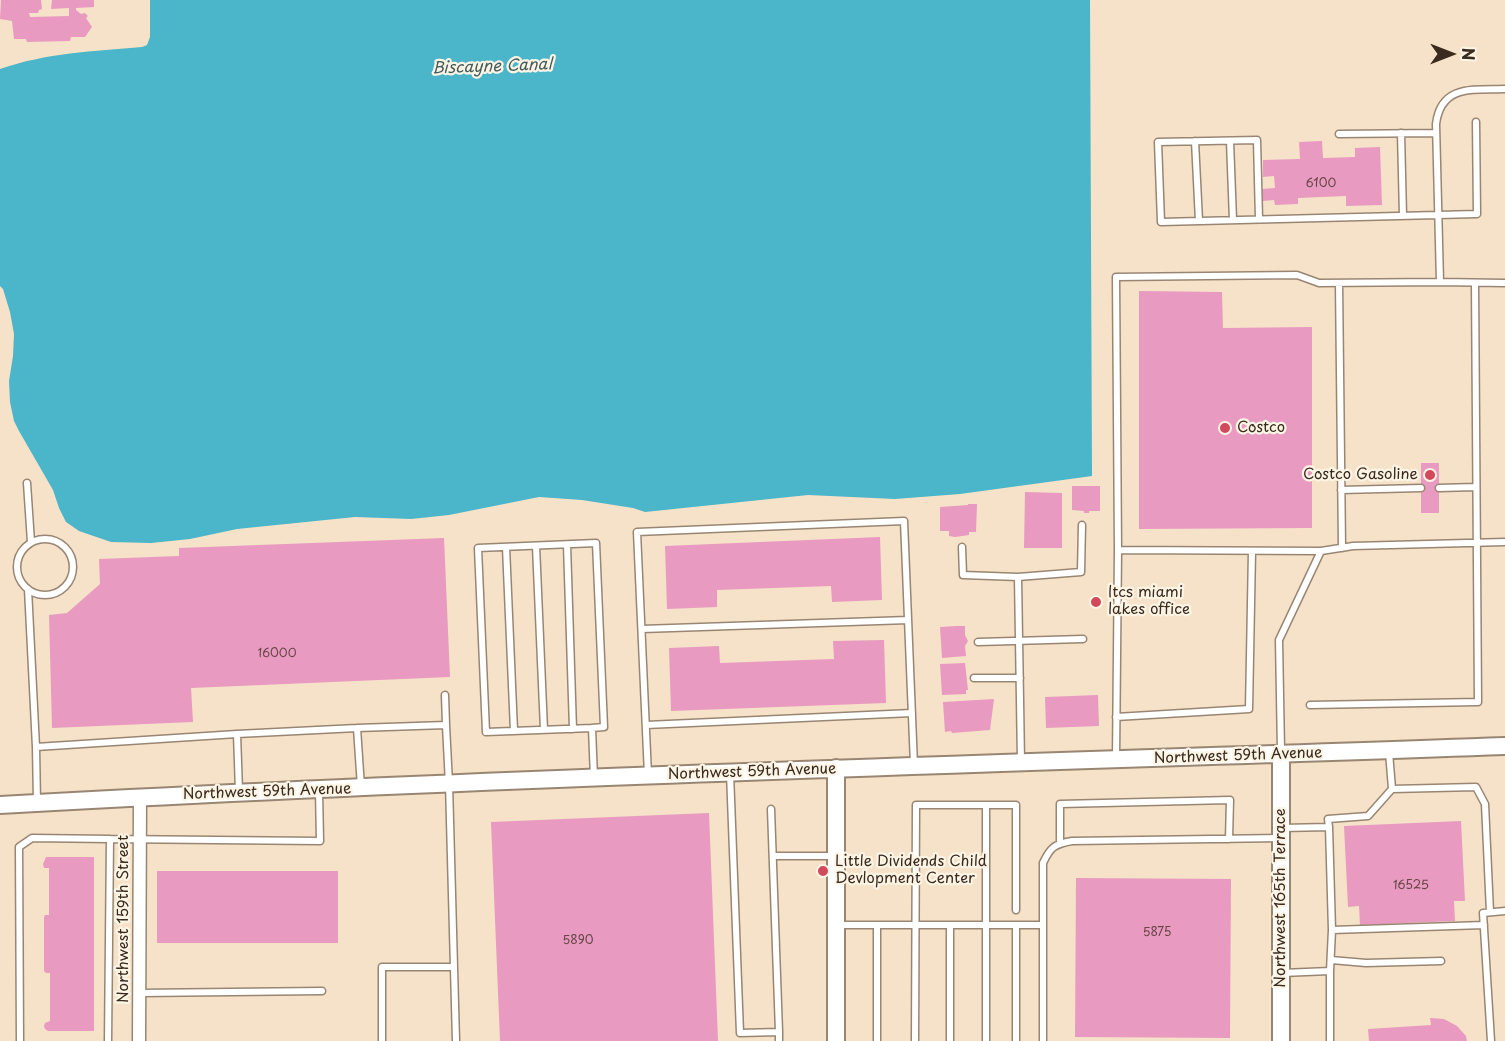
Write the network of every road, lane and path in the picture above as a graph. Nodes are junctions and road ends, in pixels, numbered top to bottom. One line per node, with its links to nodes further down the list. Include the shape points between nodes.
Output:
1 (1505, 89): 4 (lane, via 1460,91 1450,96 1438,113)
2 (1476, 122): 8 (lane, via 1477,214)
3 (1401, 133): 4 (lane); 5 (lane); 9 (lane)
4 (1436, 133): 8 (lane)
5 (1339, 134)
6 (1195, 141): 7 (lane); 12 (lane); 12 (lane, via 1158,142 1161,222)
7 (1230, 141): 10 (lane, via 1257,140); 11 (lane)
8 (1437, 215): 9 (lane); 13 (lane)
9 (1403, 216): 10 (lane)
10 (1259, 219): 11 (lane)
11 (1233, 220): 12 (lane)
12 (1199, 221)
13 (1440, 282): 14 (lane); 15 (lane)
14 (1339, 283): 21 (lane); 31 (lane, via 1319,283 1297,275 1116,277)
15 (1475, 283): 16 (lane); 20 (lane)
16 (1505, 283)
17 (27, 483): 23 (lane)
18 (1421, 488): 21 (lane)
19 (1439, 488): 20 (lane)
20 (1476, 488): 25 (lane)
21 (1341, 490): 30 (lane)
22 (1082, 525): 34 (lane, via 1082,572)
23 (31, 542): 35 (lane, via 21,552 17,565 19,578); 35 (lane, via 45,538 60,543 70,554 73,568 68,583 57,592 42,595)
24 (1505, 542): 25 (lane)
25 (1476, 543): 30 (lane); 44 (lane, via 1478,702)
26 (567, 544): 27 (lane); 50 (lane, via 596,543 604,727); 51 (lane)
27 (536, 546): 28 (lane); 52 (lane)
28 (506, 547): 53 (lane); 53 (lane, via 478,548 486,732)
29 (962, 547): 34 (lane, via 963,575)
30 (1342, 548): 33 (lane)
31 (1118, 550): 32 (lane); 46 (lane)
32 (1252, 551): 33 (lane); 46 (lane, via 1249,709)
33 (1321, 552): 58 (lane, via 1279,640)
34 (1018, 578): 39 (lane)
35 (28, 589): 56 (lane)
36 (908, 620): 37 (lane); 37 (lane, via 904,521 637,532); 45 (lane)
37 (642, 628): 48 (lane)
38 (1083, 639): 39 (lane)
39 (1019, 641): 40 (lane); 42 (lane)
40 (978, 642)
41 (974, 678): 42 (lane)
42 (1020, 678): 60 (lane)
43 (445, 695): 47 (lane)
44 (1310, 705)
45 (912, 713): 48 (lane); 61 (lane)
46 (1116, 717): 59 (lane)
47 (446, 725): 49 (lane); 66 (lane)
48 (646, 725): 64 (lane)
49 (357, 728): 54 (lane); 67 (lane)
50 (592, 728): 51 (lane); 65 (lane)
51 (573, 729): 52 (lane)
52 (544, 730): 53 (lane)
53 (514, 731)
54 (237, 734): 56 (lane); 70 (lane)
55 (1505, 746): 57 (street, Northwest 59th Avenue)
56 (36, 747): 72 (lane)
57 (1389, 750): 58 (street, Northwest 59th Avenue); 68 (lane)
58 (1281, 754): 59 (street, Northwest 59th Avenue); 77 (street, Northwest 165th Terrace)
59 (1116, 759): 60 (street, Northwest 59th Avenue)
60 (1021, 762): 61 (street, Northwest 59th Avenue)
61 (914, 766): 62 (street, Northwest 59th Avenue)
62 (836, 768): 63 (street, Northwest 59th Avenue); 83 (street)
63 (730, 773): 64 (street, Northwest 59th Avenue); 103 (lane, via 740,1033)
64 (648, 776): 65 (street, Northwest 59th Avenue)
65 (594, 778): 66 (street, Northwest 59th Avenue)
66 (449, 784): 67 (street, Northwest 59th Avenue); 98 (lane)
67 (361, 788): 69 (street, Northwest 59th Avenue)
68 (1392, 789): 76 (lane, via 1368,816 1328,819); 86 (lane, via 1476,787 1485,804)
69 (319, 790): 70 (street, Northwest 59th Avenue); 80 (lane, via 320,841)
70 (239, 793): 71 (street, Northwest 59th Avenue)
71 (140, 797): 72 (street, Northwest 59th Avenue); 80 (street, Northwest 159th Street)
72 (37, 803): 73 (street, Northwest 59th Avenue)
73 (0, 805)
74 (986, 805): 84 (lane, via 1016,805); 89 (lane, via 915,805); 91 (lane)
75 (771, 809): 82 (lane)
76 (1329, 827): 77 (lane); 95 (lane)
77 (1281, 833): 79 (lane); 100 (street, Northwest 165th Terrace)
78 (110, 839): 80 (lane); 104 (lane, via 32,838 19,847); 105 (lane)
79 (1229, 839): 81 (lane); 81 (lane, via 1230,800 1218,800 1060,804)
80 (140, 840): 102 (street, Northwest 159th Street)
81 (1060, 843): 93 (lane, via 1048,850 1043,863)
82 (773, 856): 83 (lane); 103 (lane)
83 (836, 856): 87 (street)
84 (1016, 910)
85 (1505, 911): 86 (lane)
86 (1490, 912): 94 (lane, via 1483,913)
87 (836, 925): 88 (lane); 110 (street)
88 (878, 925): 89 (lane); 111 (lane)
89 (915, 925): 90 (lane); 112 (lane)
90 (950, 925): 91 (lane); 113 (lane)
91 (986, 925): 92 (lane); 114 (lane)
92 (1016, 925): 93 (lane); 115 (lane)
93 (1043, 925): 116 (lane)
94 (1484, 925): 95 (lane); 119 (lane)
95 (1332, 930): 96 (lane)
96 (1331, 960): 97 (lane); 99 (lane)
97 (1441, 961)
98 (454, 967): 107 (lane, via 382,967); 108 (lane)
99 (1330, 971): 100 (lane); 118 (lane)
100 (1281, 973): 117 (street, Northwest 165th Terrace)
101 (322, 991): 102 (lane)
102 (139, 993): 106 (street, Northwest 159th Street)
103 (779, 1032): 109 (lane)
104 (20, 1041)
105 (108, 1041)
106 (139, 1041)
107 (382, 1041)
108 (456, 1041)
109 (779, 1041)
110 (836, 1041)
111 (877, 1041)
112 (915, 1041)
113 (950, 1041)
114 (986, 1041)
115 (1016, 1041)
116 (1043, 1041)
117 (1281, 1041)
118 (1330, 1041)
119 (1491, 1041)

